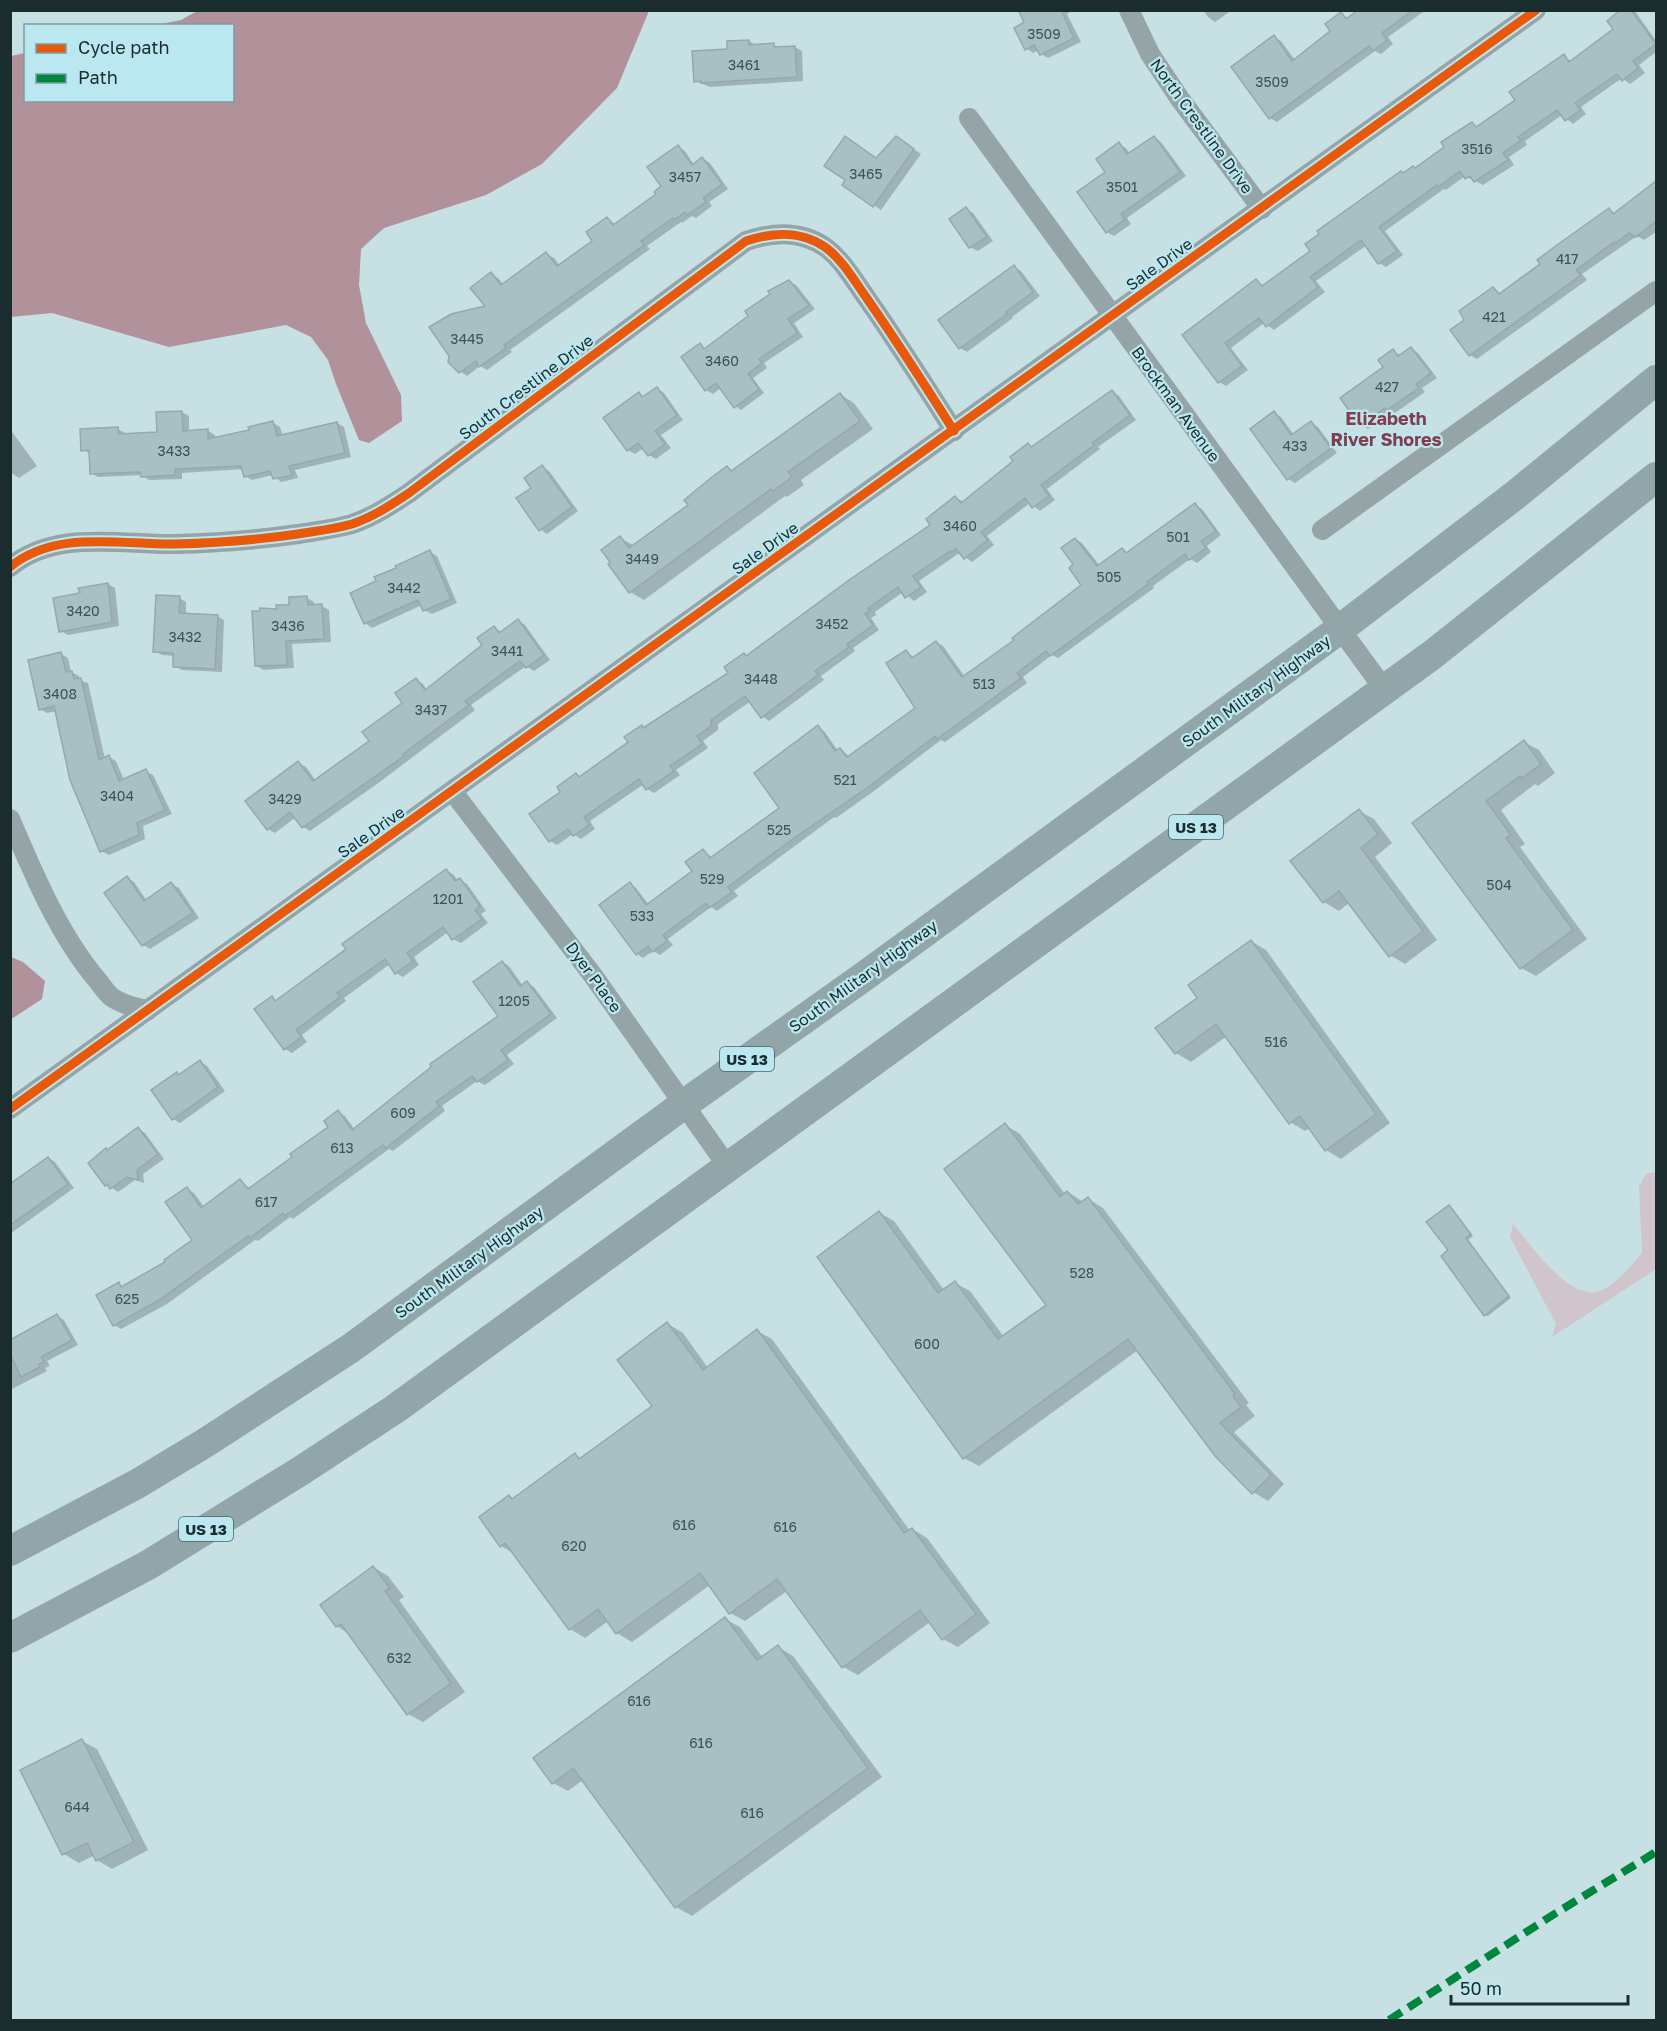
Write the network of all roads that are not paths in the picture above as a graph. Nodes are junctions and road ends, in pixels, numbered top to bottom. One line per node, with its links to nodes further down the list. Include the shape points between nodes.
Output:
1 (1129, 10): 4 (street, North Crestline Drive, via 1150,54 1180,99)
2 (1536, 10): 4 (street, Sale Drive)
3 (969, 118): 6 (street, Brockman Avenue)
4 (1262, 208): 6 (street, Sale Drive)
5 (1656, 291): 10 (street)
6 (1113, 316): 8 (street, Sale Drive); 12 (street, Brockman Avenue)
7 (1656, 380): 12 (main road, South Military Highway / US 13, via 1514,496)
8 (954, 431): 11 (street, South Crestline Drive, via 840,261 807,238 787,233 766,234 746,241 382,511 344,526 264,538 174,544 65,543 39,551); 14 (street, Sale Drive)
9 (1656, 477): 13 (main road, US 13, via 1466,629)
10 (1322, 530)
11 (10, 567)
12 (1340, 629): 13 (street, Brockman Avenue); 17 (main road, South Military Highway / US 13)
13 (1384, 689): 19 (main road, US 13)
14 (453, 792): 16 (street, Sale Drive); 17 (street, Dyer Place, via 594,977)
15 (10, 819): 16 (street, via 66,935 90,971 112,997)
16 (148, 1010): 18 (street, Sale Drive)
17 (683, 1105): 19 (street, Dyer Place); 20 (main road, South Military Highway / US 13, via 351,1348 279,1396 137,1484)
18 (10, 1109)
19 (728, 1167): 21 (main road, US 13, via 330,1452 148,1565)
20 (10, 1551)
21 (10, 1638)

